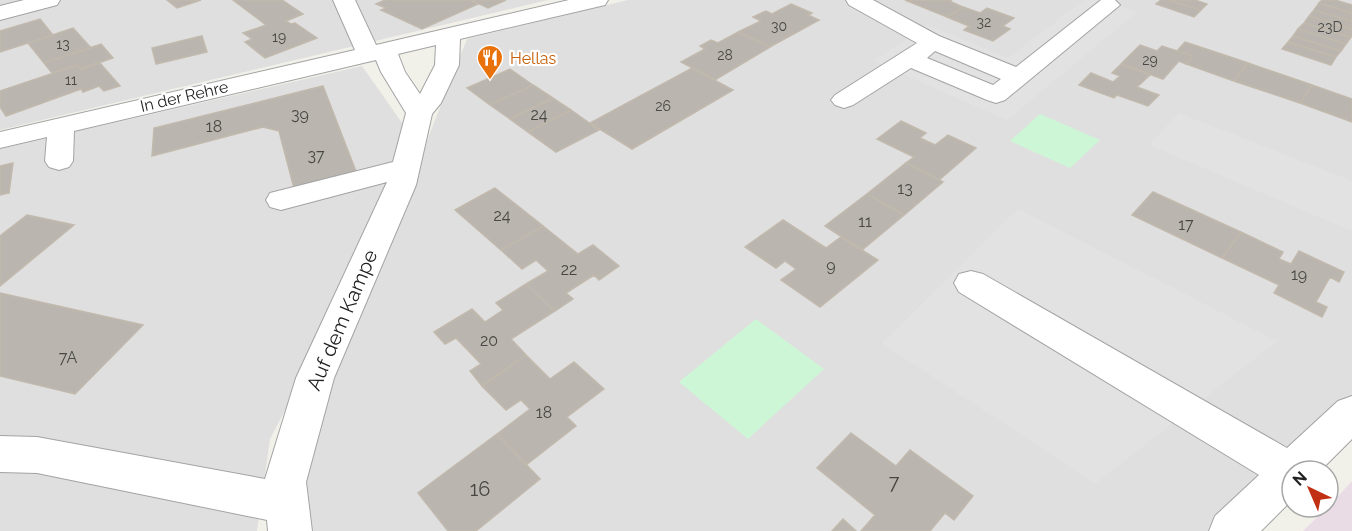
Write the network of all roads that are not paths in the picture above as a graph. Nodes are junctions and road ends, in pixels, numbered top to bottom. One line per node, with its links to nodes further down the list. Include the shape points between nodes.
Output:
1 (49, 0): 6 (street)
2 (344, 0): 9 (street)
3 (597, 0): 7 (street, In der Rehre)
4 (857, 0): 8 (street)
5 (1109, 5): 11 (street)
6 (0, 13)
7 (448, 36): 9 (street, In der Rehre); 13 (street, Auf dem Kampe, via 447,65)
8 (933, 42): 10 (street); 11 (street)
9 (377, 53): 13 (street); 14 (street, In der Rehre)
10 (909, 59): 11 (street, via 996,95); 12 (street)
11 (1019, 77)
12 (844, 100)
13 (419, 113): 17 (street, Auf dem Kampe)
14 (60, 125): 15 (street, In der Rehre); 16 (street)
15 (0, 140)
16 (59, 161)
17 (406, 168): 18 (street); 25 (street, Auf dem Kampe, via 315,378 285,482)
18 (281, 200)
19 (971, 283): 23 (street)
20 (1352, 413): 22 (street)
21 (0, 454): 25 (street, via 37,454)
22 (1304, 459)
23 (1280, 464)
24 (1280, 483): 26 (street)
25 (289, 518)
26 (1231, 531)

